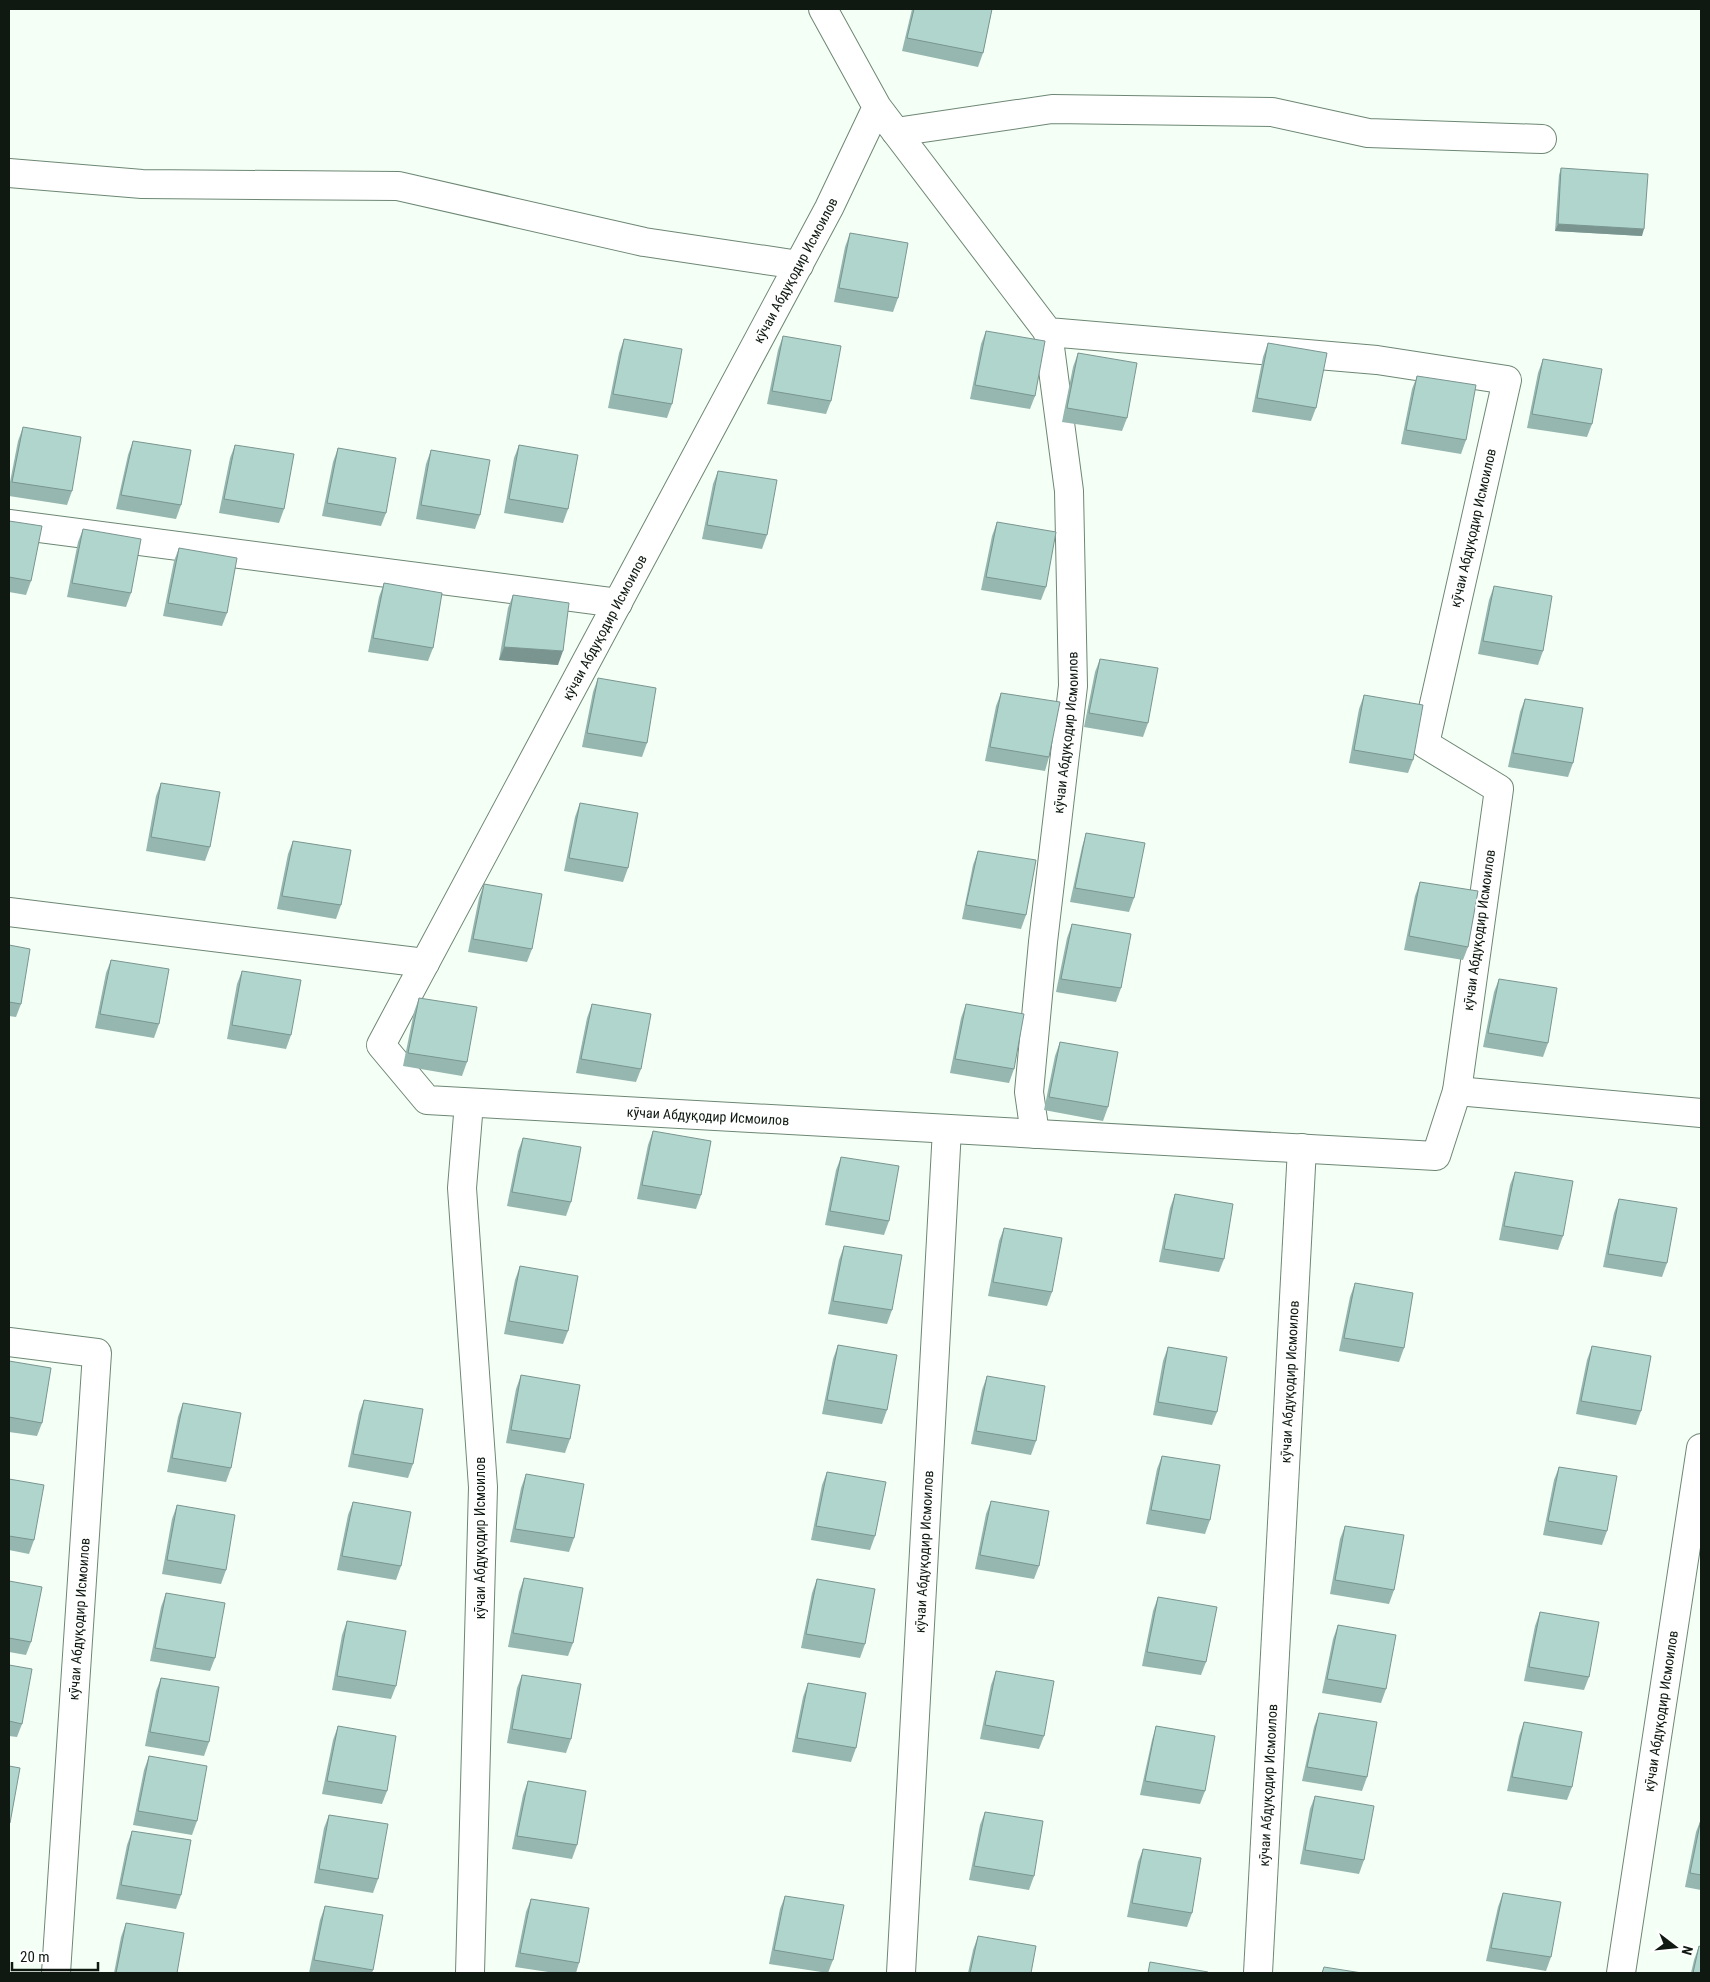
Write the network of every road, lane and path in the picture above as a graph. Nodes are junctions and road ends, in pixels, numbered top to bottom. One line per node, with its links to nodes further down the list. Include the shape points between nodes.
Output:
1 (823, 9): 2 (street, кӯчаи Абдуқодир Исмоилов)
2 (877, 107): 3 (street, кӯчаи Абдуқодир Исмоилов); 6 (street, кӯчаи Абдуқодир Исмоилов, via 830,208)
3 (896, 132): 4 (street, via 1052,109 1272,112 1368,133); 7 (street, кӯчаи Абдуқодир Исмоилов)
4 (1542, 139)
5 (9, 173): 6 (street, via 142,184 398,186 644,242)
6 (799, 265): 9 (street, кӯчаи Абдуқодир Исмоилов)
7 (1048, 332): 12 (street, кӯчаи Абдуқодир Исмоилов, via 1377,360 1507,380 1424,744 1498,789); 16 (street, кӯчаи Абдуқодир Исмоилов, via 1069,490 1073,686 1029,1092)
8 (9, 524): 9 (street)
9 (618, 602): 11 (street, кӯчаи Абдуқодир Исмоилов)
10 (9, 912): 11 (street)
11 (425, 963): 13 (street, кӯчаи Абдуқодир Исмоилов, via 381,1045 427,1100)
12 (1457, 1091): 14 (street); 17 (street, кӯчаи Абдуқодир Исмоилов, via 1436,1156)
13 (469, 1103): 15 (street, кӯчаи Абдуқодир Исмоилов); 21 (street, кӯчаи Абдуқодир Исмоилов, via 462,1188 483,1487)
14 (1701, 1113)
15 (947, 1129): 16 (street, кӯчаи Абдуқодир Исмоилов); 22 (street, кӯчаи Абдуқодир Исмоилов)
16 (1035, 1134): 17 (street, кӯчаи Абдуқодир Исмоилов)
17 (1302, 1148): 23 (street, кӯчаи Абдуқодир Исмоилов)
18 (9, 1342): 20 (street, кӯчаи Абдуқодир Исмоилов, via 96,1354)
19 (1701, 1448): 24 (street, кӯчаи Абдуқодир Исмоилов)
20 (56, 1973)
21 (470, 1973)
22 (901, 1973)
23 (1258, 1973)
24 (1621, 1973)

